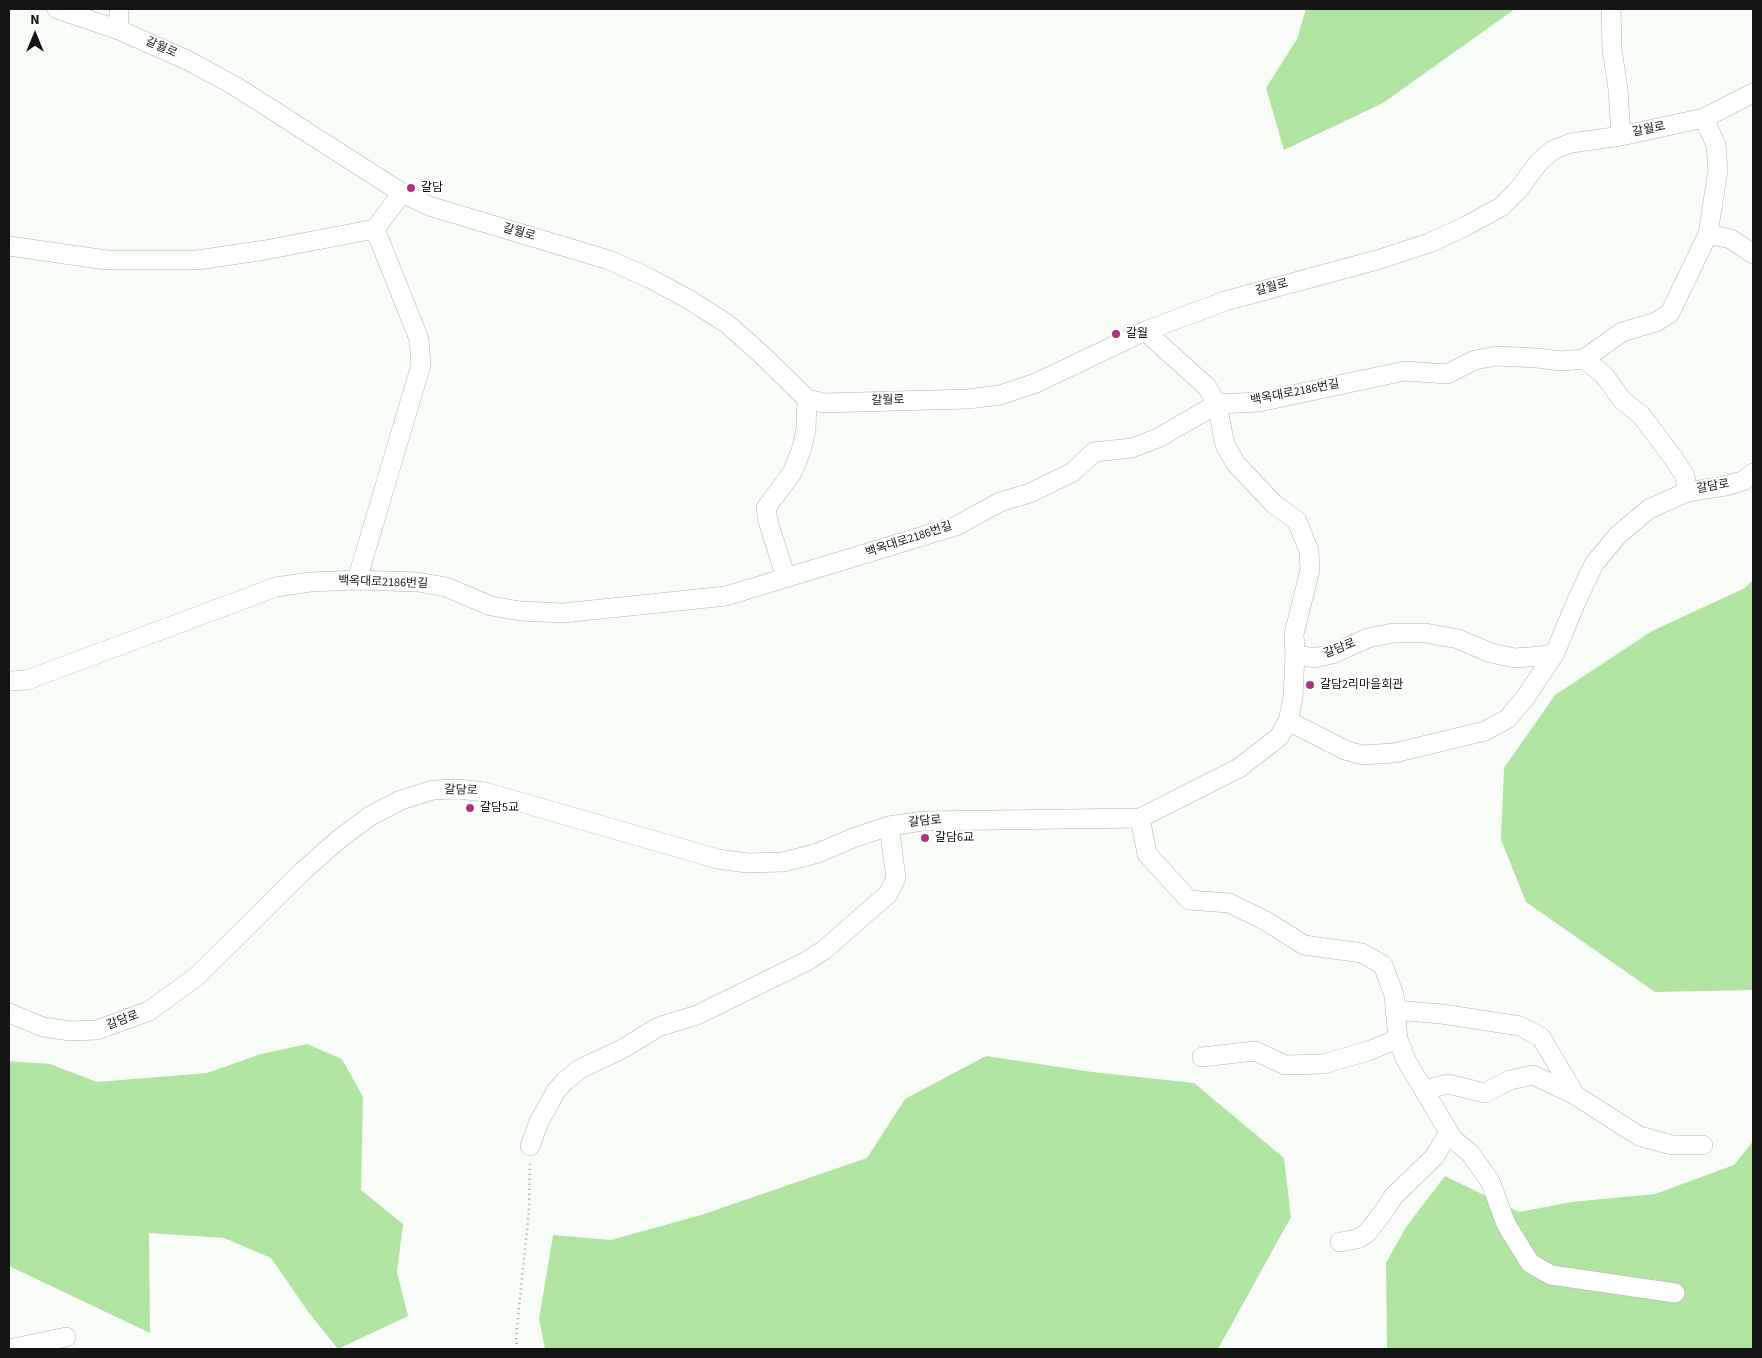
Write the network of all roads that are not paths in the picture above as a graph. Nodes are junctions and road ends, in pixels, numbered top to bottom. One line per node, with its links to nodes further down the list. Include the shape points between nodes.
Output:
1 (57, 9): 4 (street, 갈월로)
2 (119, 9): 4 (street)
3 (1611, 9): 7 (street)
4 (119, 30): 8 (street, 갈월로, via 235,86)
5 (1753, 93): 6 (street, 갈월로)
6 (1704, 118): 7 (street, 갈월로); 10 (street, via 1716,145 1718,170)
7 (1621, 136): 13 (street, 갈월로, via 1572,143 1553,150 1501,207 1429,243 1225,301)
8 (402, 193): 9 (street); 15 (street, 갈월로, via 429,206 610,260 649,278 726,324)
9 (375, 229): 11 (street, via 198,260 106,260); 20 (street, via 419,339 421,364)
10 (1708, 234): 12 (street, via 1731,239); 14 (street, via 1670,313 1656,322 1622,332)
11 (9, 246)
12 (1753, 254)
13 (1145, 331): 15 (street, 갈월로, via 1036,383 1000,394 823,403); 16 (street, via 1207,387)
14 (1584, 360): 16 (street, 백옥대로2186번길, via 1496,356 1475,360 1447,374 1405,371 1259,402); 18 (street, via 1604,375 1622,400 1641,415 1684,476)
15 (808, 398): 19 (street, via 801,451 792,473 766,508)
16 (1217, 404): 19 (street, 백옥대로2186번길, via 1158,438 1132,448 1094,452 1073,472 1030,493 1000,502 956,526); 22 (street, via 1225,445 1236,464 1274,504 1297,521 1309,551 1310,570 1294,634)
17 (1753, 473): 18 (street, 갈담로, via 1734,484)
18 (1686, 492): 21 (street, 갈담로, via 1649,509 1618,535 1594,564)
19 (786, 578): 20 (street, 백옥대로2186번길, via 726,596 563,613 491,606 446,588 418,582)
20 (357, 580): 23 (street, 백옥대로2186번길, via 276,587 27,680)
21 (1555, 653): 22 (street, 갈담로, via 1515,658 1491,653 1458,639 1425,633 1393,633 1368,638 1332,654 1314,658); 24 (street, via 1507,719 1484,731 1394,753 1362,754 1345,750)
22 (1295, 654): 24 (street, 갈담로, via 1293,698)
23 (9, 682)
24 (1288, 721): 25 (street, 갈담로, via 1279,737 1239,768)
25 (1140, 818): 26 (street, 갈담로, via 923,820); 27 (street, via 1147,854 1188,900 1229,903 1304,945 1362,952 1383,965 1394,995)
26 (889, 826): 28 (street, 갈담로, via 818,853 783,862 747,863 718,859 485,792 433,790 402,800 370,816 338,840 196,977 149,1011 97,1030 70,1031 43,1027); 35 (street, via 896,878 888,894 807,961 697,1015 658,1027 580,1069 556,1091)
27 (1395, 1010): 29 (street); 32 (street, via 1520,1026 1542,1038)
28 (9, 1013)
29 (1398, 1039): 30 (street, via 1323,1064 1285,1065 1255,1050); 31 (street)
30 (1202, 1057)
31 (1424, 1090): 32 (street, via 1448,1084 1484,1093 1510,1080 1533,1075); 33 (street)
32 (1576, 1095): 34 (street, via 1639,1136 1672,1145)
33 (1449, 1132): 36 (street, via 1435,1156 1393,1197 1366,1234 1356,1240); 37 (street, via 1490,1180 1506,1224 1530,1263 1551,1275)
34 (1703, 1145)
35 (530, 1146)
36 (1340, 1242)
37 (1675, 1293)
38 (66, 1338): 39 (street)
39 (9, 1349)

